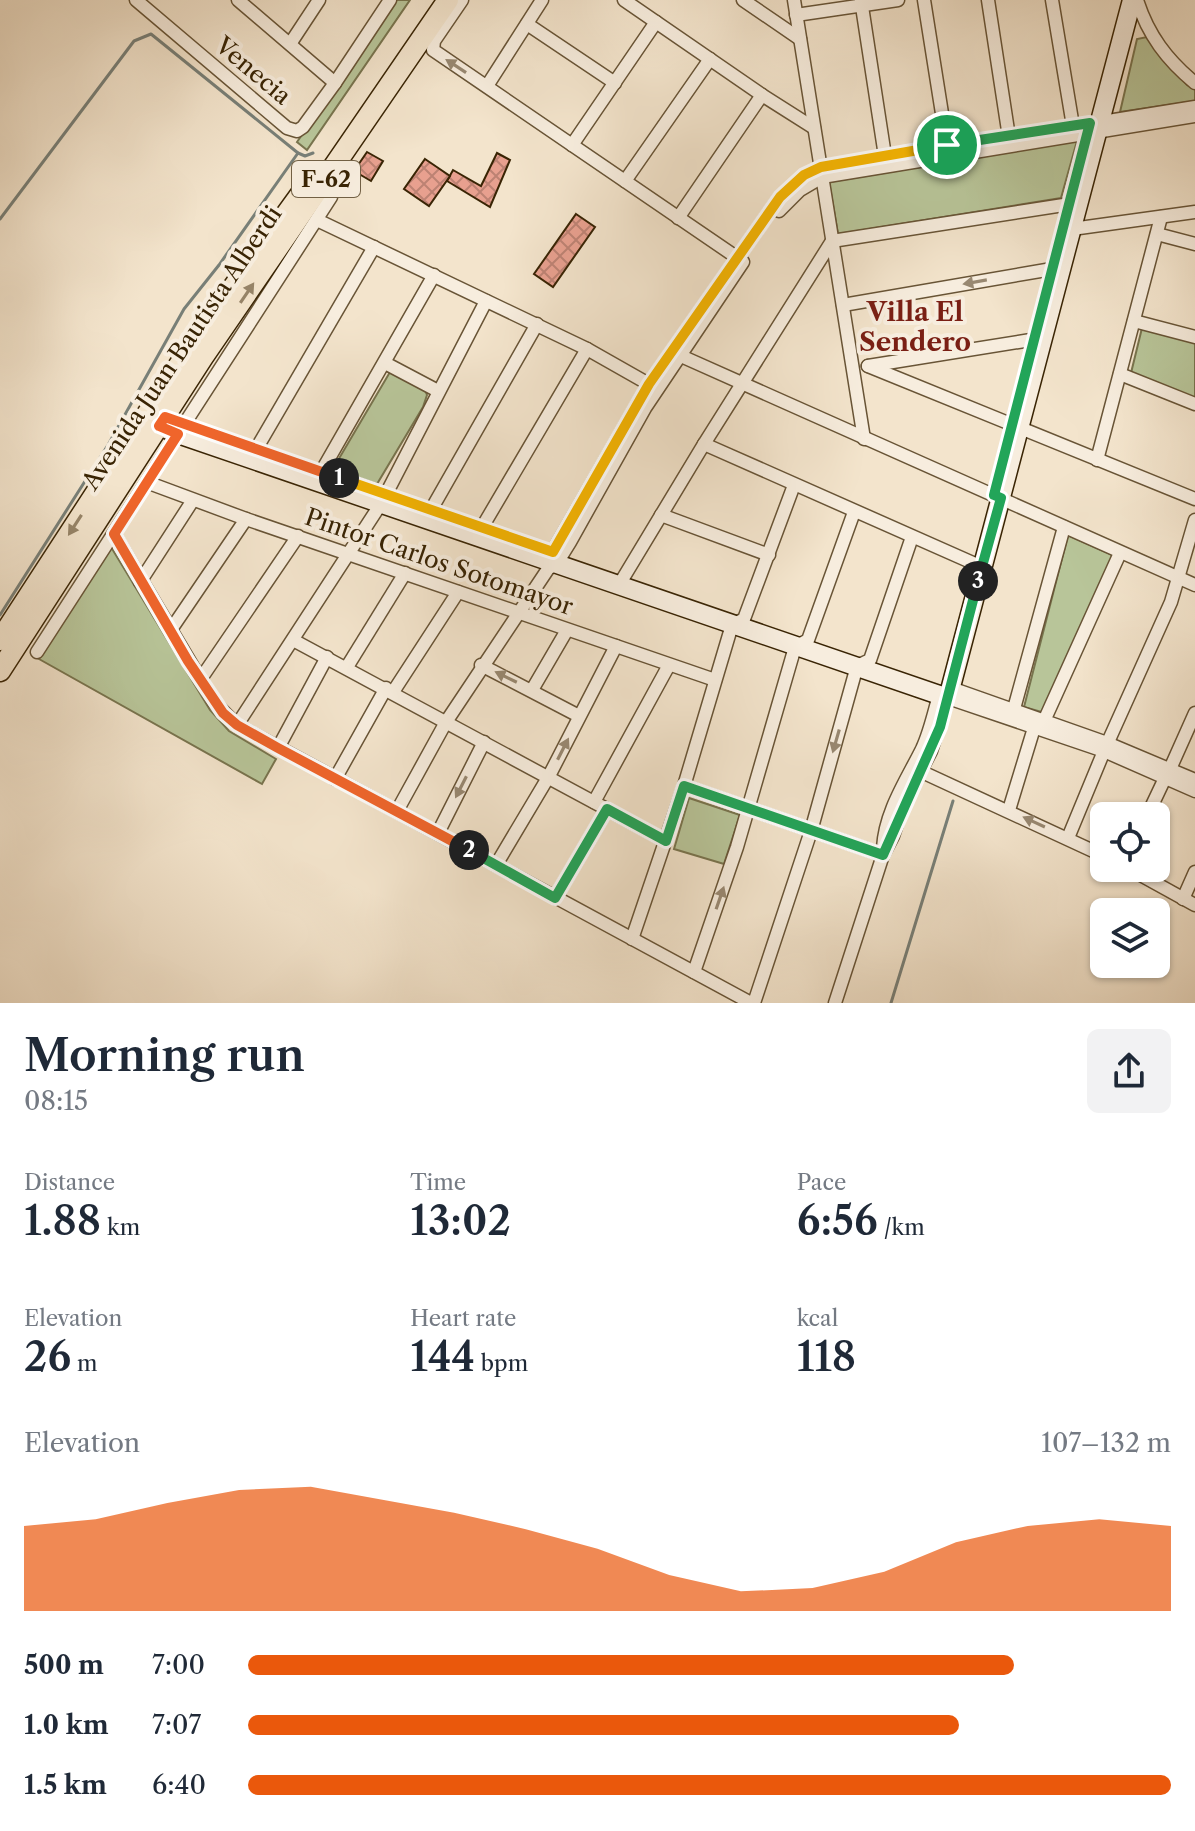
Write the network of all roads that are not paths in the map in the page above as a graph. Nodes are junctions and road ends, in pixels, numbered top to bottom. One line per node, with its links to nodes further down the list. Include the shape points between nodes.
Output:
1 (136, 0): 25 (street, Venecia, via 293,131 303,127)
2 (319, 0): 23 (street)
3 (390, 0): 25 (street)
4 (436, 0): 70 (main road, Avenida Juan Bautista Alberdi / F-62, via 358,118 230,289)
5 (448, 0): 70 (main road, Avenida Juan Bautista Alberdi / F-62, one-way to 5, via 203,357)
6 (462, 0): 28 (street, one-way to 6, via 433,50)
7 (542, 0): 21 (street)
8 (624, 0): 20 (street)
9 (743, 0): 22 (street)
10 (794, 0): 19 (street)
11 (898, 0): 18 (street)
12 (924, 0): 36 (street)
13 (988, 0): 34 (street)
14 (1052, 0): 32 (street)
15 (1125, 0): 32 (street)
16 (1135, 0): 27 (street, via 1162,50); 32 (street)
17 (247, 3): 23 (street)
18 (862, 3): 19 (street); 37 (street)
19 (796, 15): 22 (street)
20 (656, 22): 24 (street); 26 (street)
21 (527, 24): 26 (street); 28 (street)
22 (800, 39): 33 (street)
23 (290, 44): 25 (street)
24 (710, 59): 29 (street); 39 (street)
25 (335, 83)
26 (615, 83): 35 (street)
27 (1195, 83)
28 (487, 86): 35 (street)
29 (762, 95): 33 (street); 44 (street)
30 (1195, 107): 32 (street)
31 (1195, 116): 32 (street)
32 (1090, 127): 34 (street); 38 (street); 41 (street); 46 (street)
33 (814, 128): 38 (street)
34 (1009, 137): 36 (street)
35 (572, 145): 39 (street)
36 (947, 145): 37 (street)
37 (885, 156): 38 (street)
38 (822, 172): 48 (street); 51 (street, via 804,175 780,197)
39 (625, 181): 44 (street)
40 (331, 197): 45 (street, Avenida Juan Bautista Alberdi)
41 (1070, 204): 48 (street); 52 (street)
42 (1195, 212): 43 (street)
43 (1161, 217): 46 (street); 47 (street)
44 (678, 218): 51 (street)
45 (317, 220): 50 (street); 70 (street, Avenida Juan Bautista Alberdi)
46 (1072, 229): 59 (street)
47 (1157, 234): 49 (street); 56 (street)
48 (832, 241): 55 (street); 66 (street)
49 (1195, 244)
50 (374, 247): 53 (street); 74 (street)
51 (740, 260): 61 (street); 67 (street)
52 (1052, 269): 55 (street, one-way to 55); 59 (street)
53 (434, 275): 54 (street); 62 (street)
54 (486, 301): 57 (street); 68 (street)
55 (843, 305): 64 (street)
56 (1134, 321): 58 (street); 65 (street)
57 (537, 324): 60 (street); 84 (street)
58 (1195, 337)
59 (1039, 339): 63 (street); 71 (street)
60 (587, 349): 67 (street); 89 (street)
61 (681, 356): 66 (street); 67 (street)
62 (385, 363): 68 (street); 76 (street)
63 (868, 366): 64 (street); 71 (street)
64 (853, 368): 72 (street)
65 (1120, 374): 69 (street); 75 (street)
66 (743, 384): 72 (street); 73 (street)
67 (653, 386): 96 (street)
68 (438, 391): 80 (street)
69 (1195, 404)
70 (167, 423): 74 (street); 77 (street, Avenida Juan Bautista Alberdi); 109 (main road, Avenida Juan Bautista Alberdi / F-62)
71 (1015, 427): 75 (street); 79 (street)
72 (864, 439): 79 (street)
73 (704, 444): 78 (street); 85 (street)
74 (254, 454): 76 (street)
75 (1097, 460): 81 (street)
76 (318, 476): 80 (street)
77 (149, 483): 82 (street, Pintor Carlos Sotomayor); 90 (street, Avenida Juan Bautista Alberdi)
78 (794, 485): 83 (street); 95 (street)
79 (997, 496): 88 (street); 97 (street)
80 (383, 498): 84 (street); 93 (street)
81 (1195, 499)
82 (193, 500): 86 (street, Pintor Carlos Sotomayor); 101 (street)
83 (854, 512): 92 (street); 110 (street)
84 (428, 513): 89 (street)
85 (661, 515): 95 (street); 100 (street)
86 (246, 519): 91 (street, Pintor Carlos Sotomayor); 107 (street)
87 (1195, 520): 99 (street)
88 (1064, 527): 94 (street); 125 (street)
89 (480, 531): 96 (street)
90 (114, 534): 101 (street); 112 (street, Avenida Juan Bautista Alberdi)
91 (298, 536): 93 (street, Pintor Carlos Sotomayor); 119 (street)
92 (912, 537): 97 (street); 114 (street)
93 (349, 553): 98 (street, Pintor Carlos Sotomayor); 108 (street)
94 (1120, 553): 99 (street); 128 (street)
95 (769, 555): 105 (street)
96 (554, 560): 100 (street); 104 (street)
97 (978, 565): 123 (street)
98 (405, 573): 103 (street, Pintor Carlos Sotomayor); 117 (street)
99 (1179, 578): 102 (street); 131 (street)
100 (622, 580): 105 (street)
101 (140, 582): 107 (street)
102 (1195, 585)
103 (458, 592): 104 (street, Pintor Carlos Sotomayor); 121 (street)
104 (519, 614): 106 (street, Pintor Carlos Sotomayor); 115 (street)
105 (738, 622): 110 (street); 120 (street)
106 (567, 630): 111 (street, Pintor Carlos Sotomayor); 122 (street)
107 (170, 631): 119 (street)
108 (293, 640): 113 (street); 129 (street)
109 (8, 643): 118 (main road, F-62)
110 (801, 644): 114 (street); 143 (street)
111 (616, 646): 116 (street, Pintor Carlos Sotomayor); 126 (street)
112 (37, 652)
113 (327, 657): 117 (street); 132 (street)
114 (864, 663): 123 (street); 146 (street, one-way to 146)
115 (481, 665): 122 (street, one-way to 115); 127 (street)
116 (669, 665): 120 (street, Pintor Carlos Sotomayor); 140 (street)
117 (347, 667): 121 (street)
118 (0, 671)
119 (200, 680): 129 (street)
120 (715, 680): 138 (street)
121 (390, 690): 127 (street); 136 (street)
122 (532, 690): 126 (street)
123 (945, 692): 125 (street); 133 (street, via 931,751); 151 (street, via 895,801)
124 (1195, 713): 134 (street)
125 (1013, 715): 128 (street)
126 (579, 716): 135 (street, one-way to 126)
127 (446, 722): 130 (street); 145 (street)
128 (1039, 724): 131 (street); 144 (street)
129 (237, 725): 132 (street)
130 (484, 742): 135 (street); 147 (street, one-way to 147)
131 (1105, 747): 134 (street); 148 (street)
132 (278, 748): 136 (street)
133 (920, 771): 144 (street); 151 (street)
134 (1167, 773): 137 (street); 139 (street); 141 (street)
135 (549, 776): 140 (street); 152 (street)
136 (335, 779): 145 (street)
137 (1195, 780)
138 (684, 786): 143 (street); 149 (street)
139 (1195, 791)
140 (594, 802): 142 (street)
141 (1154, 802)
142 (607, 809): 149 (street); 155 (street)
143 (748, 809): 146 (street); 158 (street, one-way to 143)
144 (1009, 810): 148 (street, one-way to 144)
145 (397, 811): 147 (street)
146 (811, 831): 151 (street); 159 (street)
147 (438, 833): 152 (street)
148 (1068, 838): 150 (street)
149 (666, 841): 157 (street)
150 (1090, 849)
151 (883, 855): 160 (street)
152 (496, 865): 155 (street)
153 (1195, 872): 156 (street)
154 (1153, 882): 156 (street)
155 (555, 898): 157 (street)
156 (1189, 902)
157 (632, 939): 158 (street)
158 (694, 972): 159 (street)
159 (752, 1003)
160 (835, 1003)

